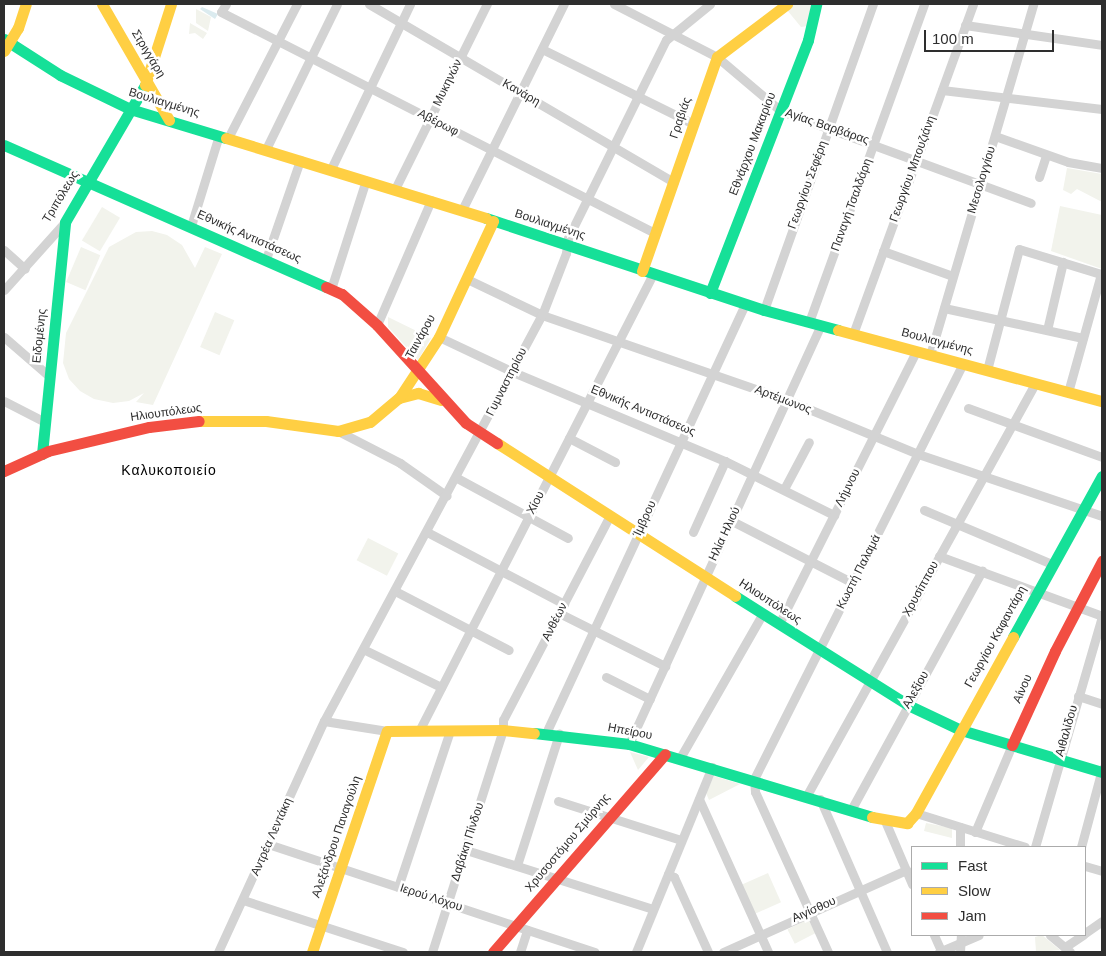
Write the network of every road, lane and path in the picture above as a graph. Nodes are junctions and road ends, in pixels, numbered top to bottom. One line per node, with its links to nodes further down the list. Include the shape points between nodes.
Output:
1 (26, 4): 26 (main road)
2 (102, 4): 32 (main road, Στριγγάρη)
3 (171, 4): 32 (main road, Τριπόλεως)
4 (226, 4): 25 (street, Αβέρωφ, via 221,12)
5 (297, 4): 25 (street)
6 (337, 4): 31 (street)
7 (368, 4): 21 (street, Κανάρη)
8 (410, 4): 21 (street)
9 (487, 4): 29 (street, Μυκηνών)
10 (564, 4): 28 (street)
11 (614, 4): 20 (street, Αγίας Βαρβάρας)
12 (636, 4): 20 (street)
13 (710, 4): 23 (street)
14 (816, 4): 40 (main road, Εθνάρχου Μακαρίου, via 813,25)
15 (873, 4): 44 (street, Γεωργίου Σεφέρη)
16 (924, 4): 47 (street, Παναγή Τσαλδάρη)
17 (973, 4): 22 (street, Γεωργίου Μπουζιάνη)
18 (1033, 4): 24 (street, Μεσολογγίου)
19 (781, 5): 30 (main road)
20 (628, 11): 23 (street, Αγίας Βαρβάρας)
21 (401, 23): 29 (street, Κανάρη); 33 (street)
22 (965, 25): 24 (street); 34 (street, Γεωργίου Μπουζιάνη)
23 (672, 34): 30 (street, Αγίας Βαρβάρας); 36 (street, Γυμναστηρίου)
24 (1024, 35): 27 (street); 37 (street, Μεσολογγίου)
25 (278, 41): 31 (street, Αβέρωφ); 45 (street)
26 (6, 44): 38 (main road, Βουλιαγμένης)
27 (1102, 45)
28 (542, 49): 35 (street); 36 (street)
29 (460, 57): 35 (street, Κανάρη); 41 (street, Μυκηνών)
30 (717, 57): 40 (street, Αγίας Βαρβάρας); 43 (main road, Γραβιάς)
31 (311, 58): 33 (street, Αβέρωφ); 50 (street)
32 (148, 80): 38 (main road, Τριπόλεως); 42 (main road, Στριγγάρη)
33 (369, 88): 41 (street, Αβέρωφ); 56 (street)
34 (942, 90): 37 (street); 53 (street, Γεωργίου Μπουζιάνη)
35 (520, 92): 49 (street, Κανάρη); 51 (street)
36 (638, 97): 43 (street); 49 (street, Γυμναστηρίου)
37 (1005, 97): 39 (street); 46 (street, Μεσολογγίου)
38 (130, 109): 42 (main road, Βουλιαγμένης); 59 (main road, Τριπόλεως)
39 (1102, 109)
40 (781, 111): 44 (street, Αγίας Βαρβάρας); 83 (main road, Εθνάρχου Μακαρίου)
41 (430, 119): 51 (street, Αβέρωφ); 62 (street, Μυκηνών)
42 (169, 120): 45 (main road, Βουλιαγμένης)
43 (694, 124): 60 (main road, Γραβιάς)
44 (829, 128): 47 (street, Αγίας Βαρβάρας); 86 (street, Γεωργίου Σεφέρη)
45 (224, 136): 50 (main road, Βουλιαγμένης); 69 (street)
46 (995, 136): 52 (street); 61 (street, Μεσολογγίου)
47 (874, 143): 53 (street, Αγίας Βαρβάρας); 89 (street, Παναγή Τσαλδάρη)
48 (4, 145): 59 (main road, Εθνικής Αντιστάσεως)
49 (613, 147): 60 (street, Κανάρη); 64 (street, Γυμναστηρίου)
50 (266, 150): 54 (main road, Βουλιαγμένης)
51 (491, 150): 64 (street, Αβέρωφ); 66 (street)
52 (1046, 154): 55 (street); 57 (street)
53 (916, 159): 61 (street, Αγίας Βαρβάρας); 73 (street, Γεωργίου Μπουζιάνη)
54 (300, 160): 56 (main road, Βουλιαγμένης); 74 (street)
55 (1102, 168)
56 (331, 169): 58 (main road, Βουλιαγμένης)
57 (1039, 177)
58 (366, 180): 62 (main road, Βουλιαγμένης); 81 (street)
59 (86, 181): 68 (main road, Τριπόλεως); 69 (main road, Εθνικής Αντιστάσεως)
60 (674, 182): 70 (main road, Γραβιάς)
61 (981, 183): 65 (street, Αγίας Βαρβάρας); 79 (street, Μεσολογγίου)
62 (395, 188): 63 (main road, Βουλιαγμένης)
63 (431, 200): 66 (main road, Βουλιαγμένης); 90 (street)
64 (588, 200): 70 (street, Αβέρωφ); 71 (street, Γυμναστηρίου)
65 (1031, 203)
66 (462, 210): 67 (main road, Βουλιαγμένης)
67 (493, 221): 71 (main road, Βουλιαγμένης); 80 (main road, Ταινάρου)
68 (65, 222): 76 (street, Τριπόλεως); 105 (main road, Ειδομένης)
69 (191, 226): 74 (main road, Εθνικής Αντιστάσεως)
70 (656, 234): 77 (main road, Γραβιάς)
71 (568, 246): 77 (main road, Βουλιαγμένης); 87 (street, Γυμναστηρίου)
72 (4, 250): 76 (street)
73 (883, 251): 79 (street); 93 (street, Γεωργίου Μπουζιάνη)
74 (266, 259): 81 (main road, Εθνικής Αντιστάσεως)
75 (1063, 262): 78 (street); 88 (street, via 1019,249); 92 (street)
76 (25, 269): 82 (street, Τριπόλεως)
77 (648, 272): 83 (main road, Βουλιαγμένης); 97 (street, Χίου)
78 (1101, 274): 96 (street)
79 (953, 276): 85 (street, Μεσολογγίου)
80 (467, 279): 87 (street, Αρτέμωνος); 95 (main road, Ταινάρου)
81 (331, 288): 90 (main road, Εθνικής Αντιστάσεως)
82 (4, 290)
83 (710, 294): 84 (main road, Βουλιαγμένης)
84 (745, 304): 86 (main road, Βουλιαγμένης); 104 (street, Ίμβρου)
85 (944, 308): 88 (street); 99 (street, Μεσολογγίου)
86 (764, 310): 89 (main road, Βουλιαγμένης)
87 (542, 315): 97 (street, Αρτέμωνος); 103 (street, Γυμναστηρίου)
88 (1001, 320): 92 (street); 101 (street)
89 (809, 322): 91 (main road, Βουλιαγμένης)
90 (377, 325): 102 (main road, Εθνικής Αντιστάσεως)
91 (821, 325): 93 (main road, Βουλιαγμένης); 109 (street, Ηλία Ηλιού)
92 (1047, 330): 96 (street)
93 (853, 334): 98 (main road, Βουλιαγμένης)
94 (4, 337): 105 (street)
95 (439, 337): 102 (main road, Ταινάρου); 103 (street, Εθνικής Αντιστάσεως)
96 (1083, 338): 107 (street)
97 (618, 342): 104 (street, Αρτέμωνος); 111 (street, Χίου)
98 (916, 352): 99 (main road, Βουλιαγμένης); 120 (street, Λήμνου)
99 (930, 355): 100 (main road, Βουλιαγμένης)
100 (963, 364): 101 (main road, Βουλιαγμένης); 124 (street, Κωστή Παλαμά)
101 (987, 370): 106 (main road, Βουλιαγμένης)
102 (418, 371): 108 (main road, Ταινάρου); 113 (main road, Εθνικής Αντιστάσεως)
103 (513, 372): 111 (street, Εθνικής Αντιστάσεως); 118 (street, Γυμναστηρίου)
104 (712, 374): 109 (street, Αρτέμωνος); 121 (street, Ίμβρου)
105 (49, 376): 115 (main road, Ειδομένης)
106 (1035, 383): 107 (main road, Βουλιαγμένης); 116 (street, Χρυσίππου)
107 (1068, 392): 112 (main road, Βουλιαγμένης)
108 (399, 398): 113 (main road, via 429,394); 117 (main road, Ταινάρου, via 370,422)
109 (787, 400): 120 (street, Αρτέμωνος); 129 (street, Ηλία Ηλιού)
110 (4, 401): 115 (street)
111 (588, 402): 119 (street, Χίου); 121 (street, Εθνικής Αντιστάσεως)
112 (1102, 402)
113 (448, 405): 118 (main road, Ηλιουπόλεως)
114 (968, 408): 116 (street)
115 (45, 422): 123 (main road, Ειδομένης)
116 (1013, 424): 125 (street); 132 (street, Χρυσίππου)
117 (338, 431): 123 (main road, Ηλιουπόλεως, via 266,421 191,421 149,427); 135 (street, via 400,463)
118 (481, 432): 130 (main road, Ηλιουπόλεως); 133 (street, Γυμναστηρίου)
119 (569, 438): 127 (street); 130 (street, Χίου)
120 (873, 438): 124 (street, Αρτέμωνος); 139 (street, Λήμνου)
121 (681, 442): 126 (street, Εθνικής Αντιστάσεως); 146 (street, Ίμβρου)
122 (809, 442): 134 (street)
123 (42, 454): 128 (main road, Ηλιουπόλεως)
124 (918, 454): 132 (street, Αρτέμωνος); 155 (street, Κωστή Παλαμά)
125 (1102, 457)
126 (725, 461): 129 (street, Εθνικής Αντιστάσεως); 145 (street)
127 (615, 462)
128 (4, 471)
129 (753, 473): 134 (street, Εθνικής Αντιστάσεως); 142 (street, Ηλία Ηλιού)
130 (550, 476): 138 (main road, Ηλιουπόλεως); 141 (street, Χίου)
131 (1102, 476): 137 (main road, Γεωργίου Καφαντάρη)
132 (984, 477): 137 (street, Αρτέμωνος); 143 (street, Χρυσίππου)
133 (457, 478): 135 (street, Γυμναστηρίου); 141 (street)
134 (784, 489): 139 (street, Εθνικής Αντιστάσεως)
135 (447, 496): 144 (street, Γυμναστηρίου)
136 (924, 510): 143 (street)
137 (1083, 510): 140 (street, Αρτέμωνος); 151 (main road, Γεωργίου Καφαντάρη)
138 (610, 515): 146 (main road, Ηλιουπόλεως); 158 (street, Ανθέων)
139 (834, 515): 150 (street, Λήμνου)
140 (1102, 516)
141 (528, 518): 147 (street); 153 (street, Χίου)
142 (732, 521): 150 (street); 154 (street, Ηλία Ηλιού)
143 (957, 524): 148 (street, Χρυσίππου); 151 (street)
144 (428, 532): 153 (street); 157 (street, Γυμναστηρίου)
145 (693, 532)
146 (639, 533): 154 (main road, Ηλιουπόλεως); 165 (street, Ίμβρου)
147 (568, 538)
148 (939, 556): 152 (street); 171 (street, Χρυσίππου)
149 (1102, 561): 159 (main road, Αίνου)
150 (810, 562): 155 (street); 163 (street, Λήμνου)
151 (1052, 564): 156 (main road, Γεωργίου Καφαντάρη)
152 (982, 571): 156 (street); 176 (street, Αλεξίου)
153 (500, 573): 158 (street); 164 (street, Χίου)
154 (706, 577): 161 (main road, Ηλιουπόλεως); 169 (street, Ηλία Ηλιού)
155 (853, 583): 168 (street, Κωστή Παλαμά)
156 (1038, 590): 159 (street); 179 (main road, Γεωργίου Καφαντάρη)
157 (395, 591): 164 (street); 166 (street, Γυμναστηρίου)
158 (564, 604): 160 (street, Ανθέων)
159 (1078, 606): 162 (street); 186 (main road, Αίνου)
160 (559, 614): 165 (street); 178 (street, Ανθέων, via 503,720)
161 (763, 614): 163 (main road, Ηλιουπόλεως); 188 (street)
162 (1102, 616): 173 (street, Αιθαλίδου)
163 (780, 624): 168 (main road, Ηλιουπόλεως)
164 (470, 630): 167 (street); 172 (street, Χίου)
165 (594, 630): 169 (street); 183 (street, Ίμβρου)
166 (363, 649): 172 (street); 177 (street, Γυμναστηρίου)
167 (509, 650)
168 (820, 650): 171 (main road, Ηλιουπόλεως); 192 (street, Κωστή Παλαμά)
169 (665, 666): 174 (street, Ηλία Ηλιού)
170 (606, 677): 174 (street)
171 (870, 682): 176 (main road, Ηλιουπόλεως); 193 (street, Χρυσίππου)
172 (441, 688): 181 (street, Χίου)
173 (1078, 696): 175 (street); 189 (street, Αιθαλίδου)
174 (650, 699): 185 (street, Ηλία Ηλιού)
175 (1102, 704)
176 (908, 705): 179 (main road, Ηλιουπόλεως); 197 (street, Αλεξίου)
177 (324, 721): 180 (street, Ηπείρου); 204 (street, Αντρέα Λεντάκη)
178 (503, 730): 182 (main road, Ηπείρου); 183 (main road, Ηπείρου); 209 (street, Δαβάκη Πίνδου)
179 (961, 730): 186 (main road, Ηλιουπόλεως); 198 (main road, Γεωργίου Καφαντάρη)
180 (387, 731): 181 (main road, Ηπείρου); 212 (main road, Αλεξάνδρου Παναγούλη)
181 (419, 731): 182 (main road, Ηπείρου)
182 (450, 731): 218 (street)
183 (546, 733): 184 (main road, Ηπείρου)
184 (559, 734): 185 (main road, Ηπείρου); 210 (street)
185 (629, 744): 187 (main road, Ηπείρου)
186 (1012, 745): 189 (main road, Ηλιουπόλεως); 202 (street, Αίνου)
187 (665, 754): 188 (main road, Ηπείρου); 199 (main road, Χρυσοστόμου Σμύρνης)
188 (680, 758): 190 (main road, Ηπείρου)
189 (1059, 759): 191 (main road, Ηλιουπόλεως); 207 (street, Αιθαλίδου)
190 (712, 767): 192 (main road, Ηπείρου); 194 (street)
191 (1102, 771): 208 (street)
192 (754, 779): 193 (main road, Ηπείρου); 223 (street, via 756,792)
193 (807, 795): 195 (main road, Ηπείρου)
194 (698, 799): 203 (street); 229 (street)
195 (820, 799): 197 (main road, Ηπείρου); 219 (street)
196 (558, 801): 199 (street)
197 (851, 810): 200 (main road, Ηπείρου)
198 (916, 813): 200 (main road, Ηπείρου, via 904,824); 201 (street)
199 (608, 817): 203 (street); 216 (main road, Χρυσοστόμου Σμύρνης)
200 (885, 821): 213 (street)
201 (960, 827): 202 (street); 205 (street)
202 (975, 832): 206 (street)
203 (681, 840): 215 (street)
204 (268, 844): 212 (street, Ιερού Λόχου); 220 (street, Αντρέα Λεντάκη)
205 (960, 846)
206 (1022, 846)
207 (1035, 846)
208 (1081, 846)
209 (466, 850): 210 (street); 221 (street, Δαβάκη Πίνδου)
210 (517, 865): 216 (street)
211 (1086, 866): 214 (street)
212 (341, 868): 218 (street, Ιερού Λόχου); 225 (main road, Αλεξάνδρου Παναγούλη)
213 (906, 870): 217 (street); 219 (street, Αιγίσθου)
214 (1102, 871)
215 (668, 874): 222 (street); 244 (street, via 674,877)
216 (557, 877): 222 (street); 226 (main road, Χρυσοστόμου Σμύρνης)
217 (911, 882)
218 (398, 887): 221 (street, Ιερού Λόχου)
219 (859, 889): 223 (street, Αιγίσθου); 248 (street)
220 (243, 900): 225 (street); 236 (street, Αντρέα Λεντάκη)
221 (448, 904): 226 (street, Ιερού Λόχου); 239 (street, Δαβάκη Πίνδου)
222 (653, 910): 243 (street)
223 (810, 912): 229 (street, Αιγίσθου); 247 (street)
224 (1102, 921): 228 (street)
225 (321, 926): 237 (main road, Αλεξάνδρου Παναγούλη); 238 (street)
226 (515, 926): 227 (street, Ιερού Λόχου); 240 (main road, Χρυσοστόμου Σμύρνης)
227 (527, 930): 241 (street); 242 (street, Ιερού Λόχου)
228 (1086, 933)
229 (760, 934): 245 (street, Αιγίσθου); 246 (street)
230 (934, 936): 249 (street)
231 (977, 936): 234 (street)
232 (1051, 936): 235 (street)
233 (1082, 936): 235 (street)
234 (961, 943): 249 (street)
235 (1067, 949)
236 (218, 952)
237 (312, 952)
238 (402, 952)
239 (432, 952)
240 (493, 952)
241 (520, 952)
242 (594, 952)
243 (636, 952)
244 (708, 952)
245 (723, 952)
246 (768, 952)
247 (828, 952)
248 (887, 952)
249 (940, 952)

